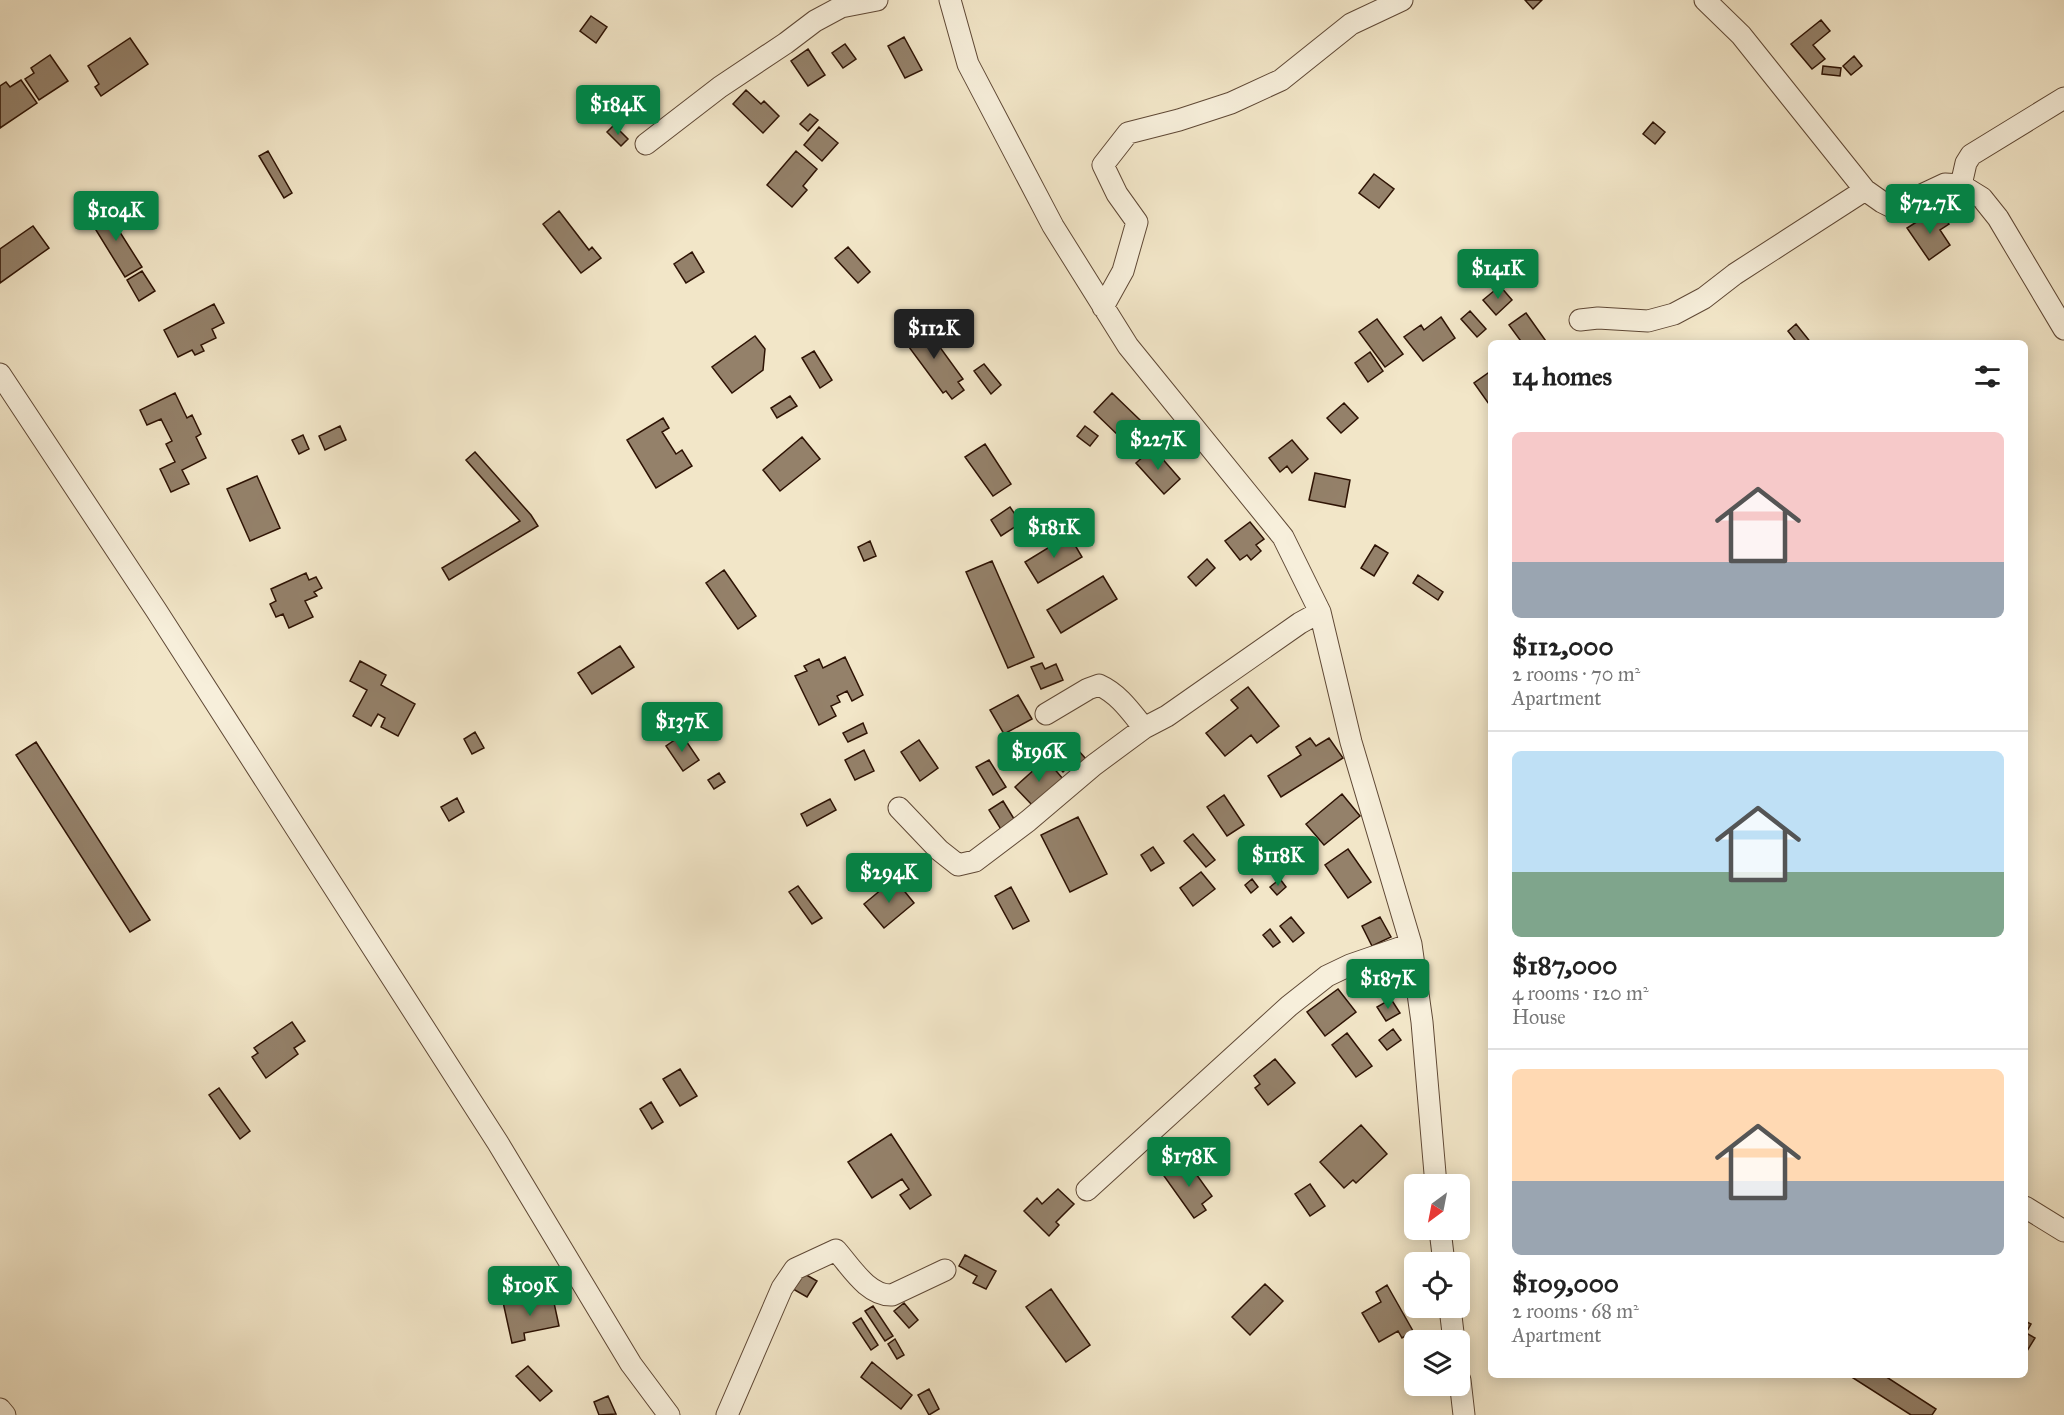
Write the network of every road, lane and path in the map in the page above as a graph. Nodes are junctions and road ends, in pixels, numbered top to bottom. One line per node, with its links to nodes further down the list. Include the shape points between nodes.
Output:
1 (877, 0): 6 (street, via 841,7 815,21)
2 (950, 0): 9 (street, via 968,64 1053,226)
3 (1402, 0): 9 (street, via 1351,24 1281,80 1231,103 1128,133 1103,165 1137,222 1123,271)
4 (1706, 0): 8 (street, via 1741,35)
5 (2064, 98): 7 (street, via 1971,155)
6 (646, 144)
7 (1961, 184): 8 (street, via 1945,184 1894,208); 11 (street, via 1982,198 1998,218)
8 (1865, 190): 10 (street, via 1674,314 1647,321)
9 (1103, 307): 13 (street, via 1128,346 1283,537)
10 (1580, 320)
11 (2064, 329)
12 (0, 375): 26 (street, via 156,610 498,1143 631,1364)
13 (1320, 612): 15 (street); 17 (street, via 1351,742)
14 (1046, 714): 15 (street, via 1099,685 1118,697)
15 (1144, 728): 16 (street, via 975,861 958,865)
16 (899, 808)
17 (1411, 945): 18 (street); 19 (street, via 1327,976)
18 (1435, 1174)
19 (1087, 1190)
20 (2028, 1210): 21 (street)
21 (2064, 1231)
22 (945, 1270): 27 (street, via 885,1295 878,1294 856,1274 836,1250 795,1269 782,1288)
23 (1462, 1396): 28 (street)
24 (0, 1409): 25 (street)
25 (5, 1415)
26 (669, 1415)
27 (728, 1415)
28 (1464, 1415)

